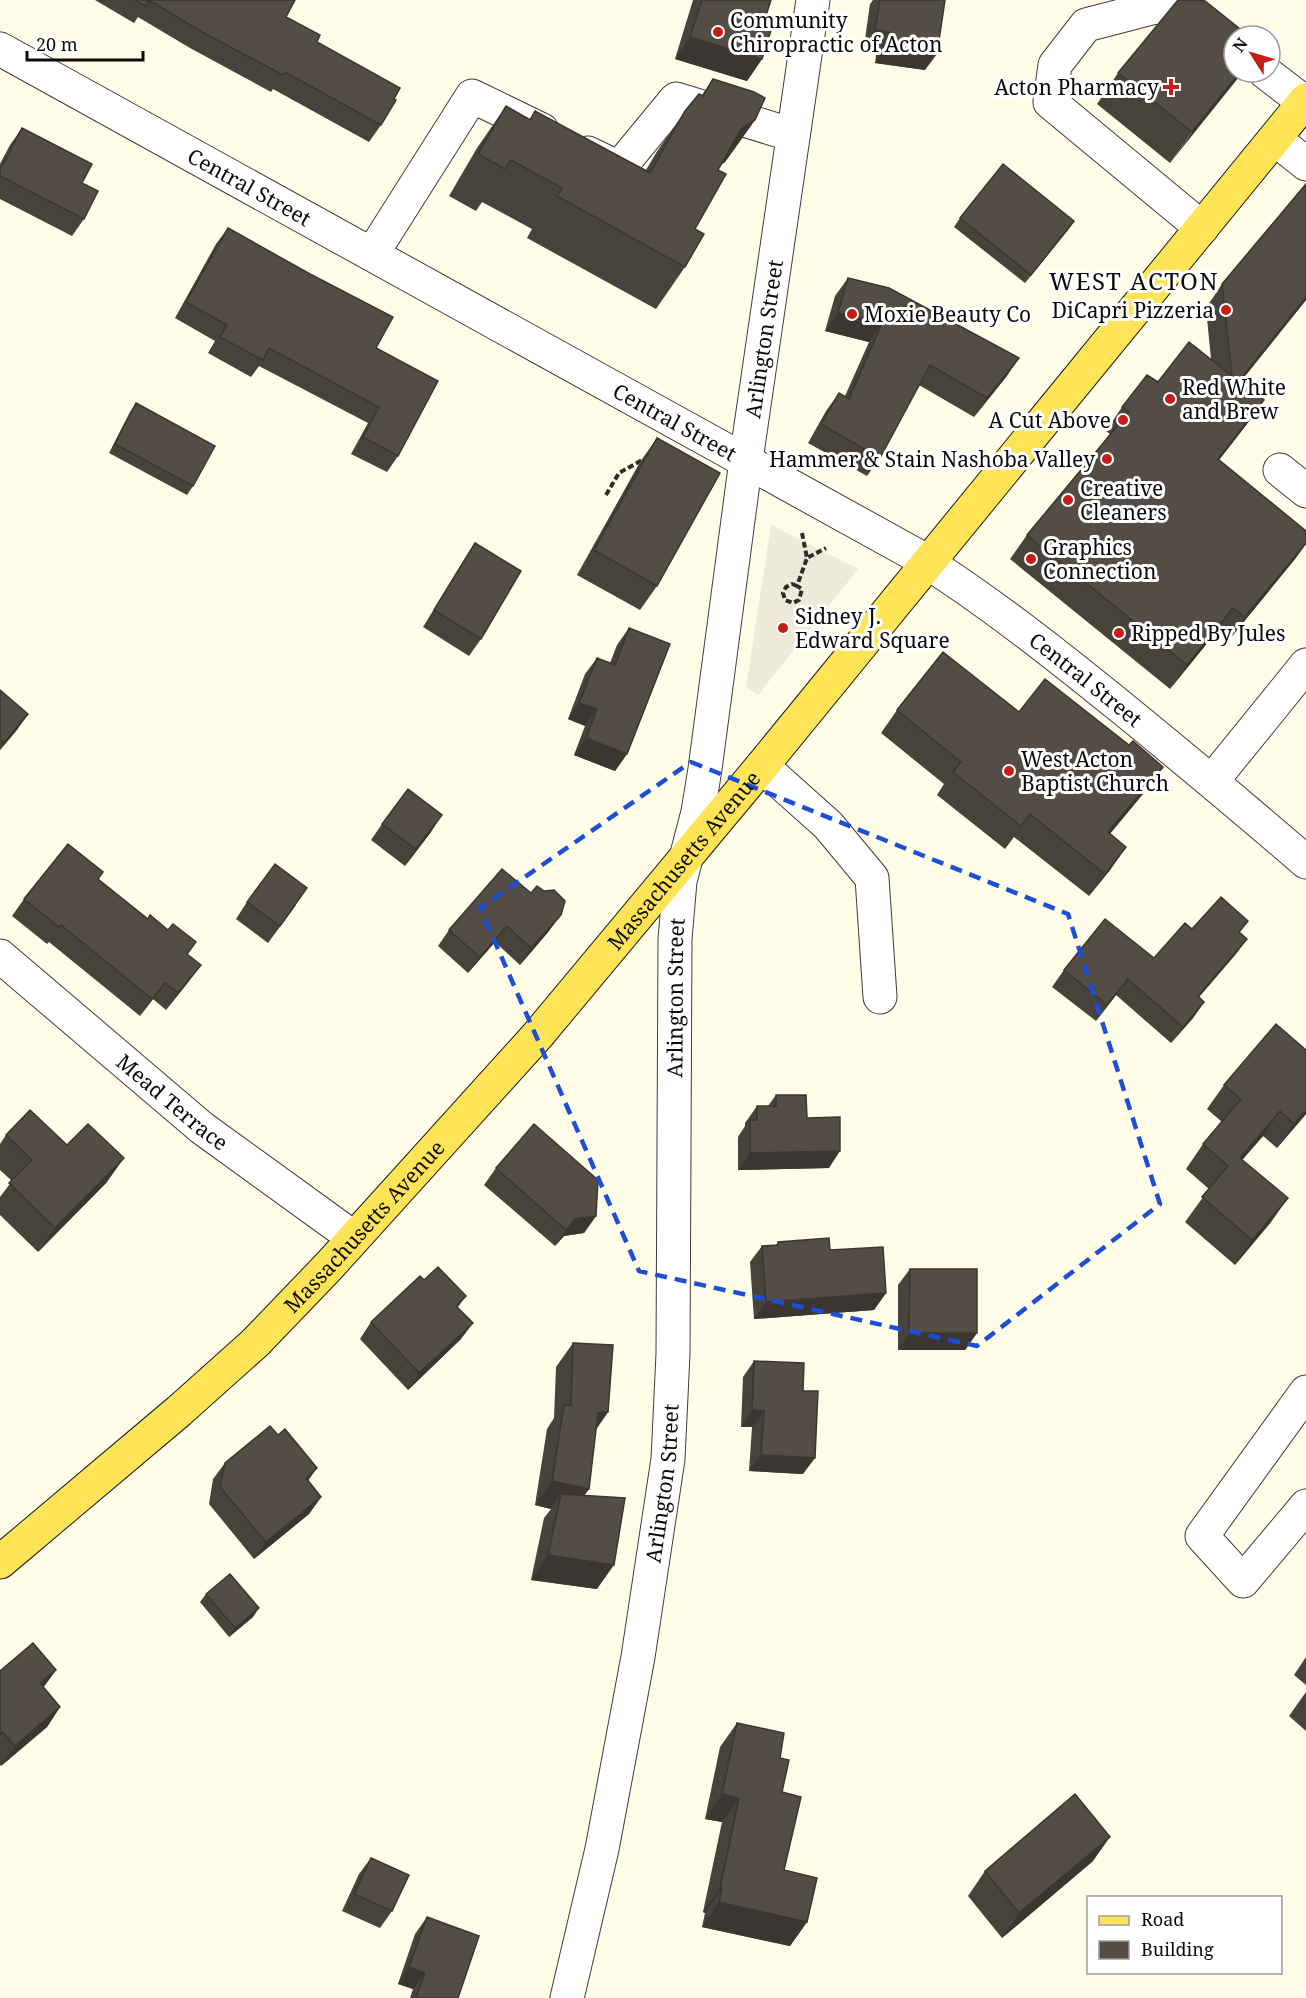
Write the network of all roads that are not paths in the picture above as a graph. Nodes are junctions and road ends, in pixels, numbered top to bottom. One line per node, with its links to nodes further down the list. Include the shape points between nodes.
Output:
1 (813, 0): 6 (street, Arlington Street)
2 (1222, 39): 9 (street, via 1191,15 1155,7 1086,25 1055,65 1050,102)
3 (0, 49): 10 (street, Central Street)
4 (1282, 84): 5 (street)
5 (1305, 101): 7 (main road, Massachusetts Avenue)
6 (793, 135): 10 (street, via 676,99 619,168 472,96); 11 (street, Arlington Street)
7 (1275, 139): 8 (street); 9 (main road, Massachusetts Avenue)
8 (1306, 164)
9 (1202, 228): 14 (main road, Massachusetts Avenue)
10 (372, 254): 11 (street, Central Street)
11 (746, 460): 14 (street, Central Street); 18 (street, Arlington Street, via 705,769)
12 (1280, 470): 13 (street)
13 (1306, 491)
14 (928, 563): 16 (main road, Massachusetts Avenue); 17 (street, Central Street, via 1058,657)
15 (1306, 665): 17 (street)
16 (762, 766): 18 (main road, Massachusetts Avenue); 21 (street, via 828,825 872,878)
17 (1212, 781): 19 (street, Central Street)
18 (685, 860): 22 (main road, Massachusetts Avenue, via 537,1036); 26 (street, Arlington Street, via 675,939 673,1354 668,1459 638,1657 602,1849)
19 (1306, 862)
20 (0, 956): 22 (street, Mead Terrace, via 202,1128)
21 (880, 997)
22 (354, 1238): 25 (main road, Massachusetts Avenue, via 231,1365)
23 (1306, 1392): 24 (street, via 1202,1536 1243,1581)
24 (1306, 1506)
25 (0, 1562)
26 (567, 1998)

